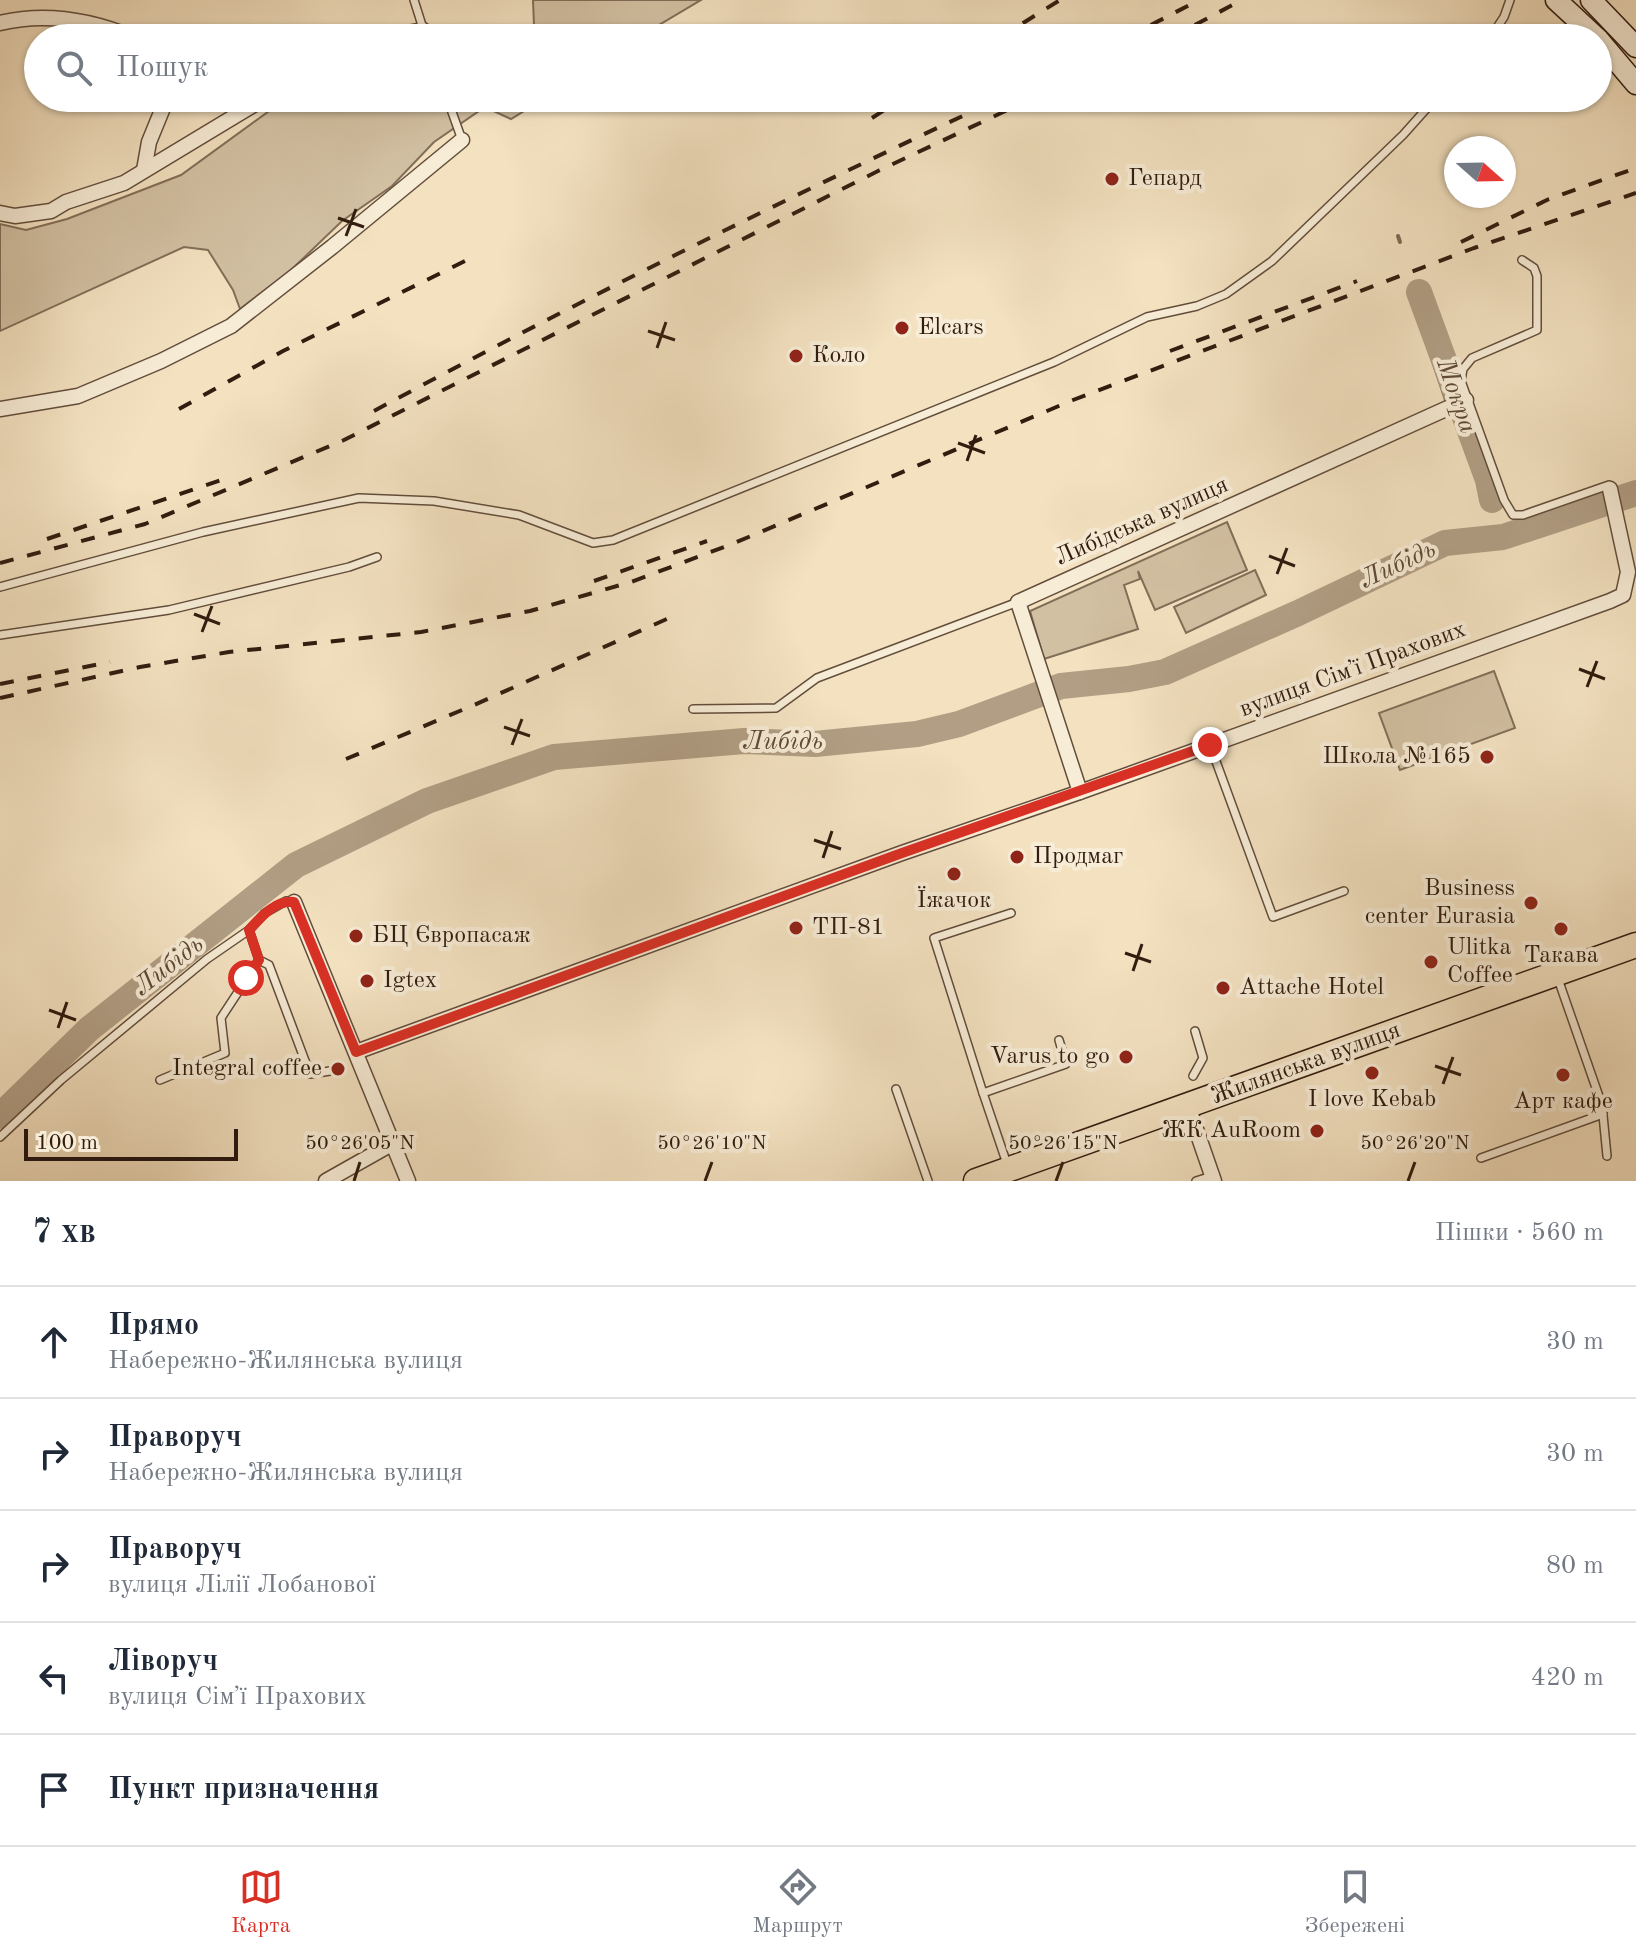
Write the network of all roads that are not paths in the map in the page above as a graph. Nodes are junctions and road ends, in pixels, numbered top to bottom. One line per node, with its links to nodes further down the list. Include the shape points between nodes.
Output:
1 (414, 0): 7 (lane)
2 (1510, 0): 8 (lane)
3 (1556, 0): 9 (main road)
4 (1591, 0): 10 (main road)
5 (2, 19): 6 (street, via 44,16)
6 (85, 24)
7 (421, 24)
8 (1499, 24)
9 (1581, 24)
10 (1636, 47)
11 (1612, 56): 12 (main road)
12 (1636, 84)
13 (161, 112): 18 (street)
14 (241, 112): 18 (street)
15 (452, 112): 17 (lane)
16 (1424, 112): 26 (lane, via 1272,261 1226,294 1147,317 1054,362 613,540 593,543 519,515 448,503 359,498 203,532)
17 (462, 140): 23 (street, via 231,326 78,396)
18 (144, 170): 19 (street, via 51,211)
19 (0, 213)
20 (1522, 260): 21 (lane, via 1537,276 1537,330 1472,358 1461,381)
21 (1466, 401): 22 (lane, Либідська вулиця); 24 (lane, via 1513,515)
22 (1448, 408): 27 (street, Либідська вулиця)
23 (0, 409)
24 (1609, 485): 30 (street, вулиця Сімʼї Прахових, via 1628,572 1623,595)
25 (377, 557): 28 (lane, via 169,610)
26 (0, 587)
27 (1018, 602): 29 (lane, via 817,678 776,708); 31 (street)
28 (0, 635)
29 (693, 709)
30 (1210, 745): 31 (street, вулиця Сімʼї Прахових); 32 (lane, via 1273,917)
31 (1080, 792): 41 (street, вулиця Сімʼї Прахових)
32 (1344, 891)
33 (294, 902): 35 (lane, via 265,913); 41 (street)
34 (1011, 913): 46 (lane, via 934,938)
35 (249, 930): 37 (lane); 49 (lane, via 61,1080)
36 (1636, 945): 38 (main road, Жилянська вулиця)
37 (259, 960): 42 (lane, via 269,965 310,1074); 44 (lane, via 221,1018 225,1053)
38 (1557, 974): 47 (main road, Жилянська вулиця); 48 (lane)
39 (1195, 1031): 43 (lane, via 1203,1058)
40 (1059, 1040): 46 (lane, via 1066,1064)
41 (356, 1052): 50 (street)
42 (330, 1071)
43 (1193, 1076)
44 (160, 1080)
45 (896, 1089): 57 (lane)
46 (983, 1093): 53 (lane)
47 (1188, 1106): 53 (main road, Жилянська вулиця); 54 (street)
48 (1603, 1114): 51 (lane); 52 (lane)
49 (0, 1137)
50 (395, 1142): 55 (street); 56 (street)
51 (1607, 1156)
52 (1481, 1158)
53 (1009, 1169): 58 (main road, Жилянська вулиця)
54 (1213, 1178): 59 (lane)
55 (326, 1181)
56 (408, 1181)
57 (928, 1181)
58 (976, 1181)
59 (1196, 1181)

